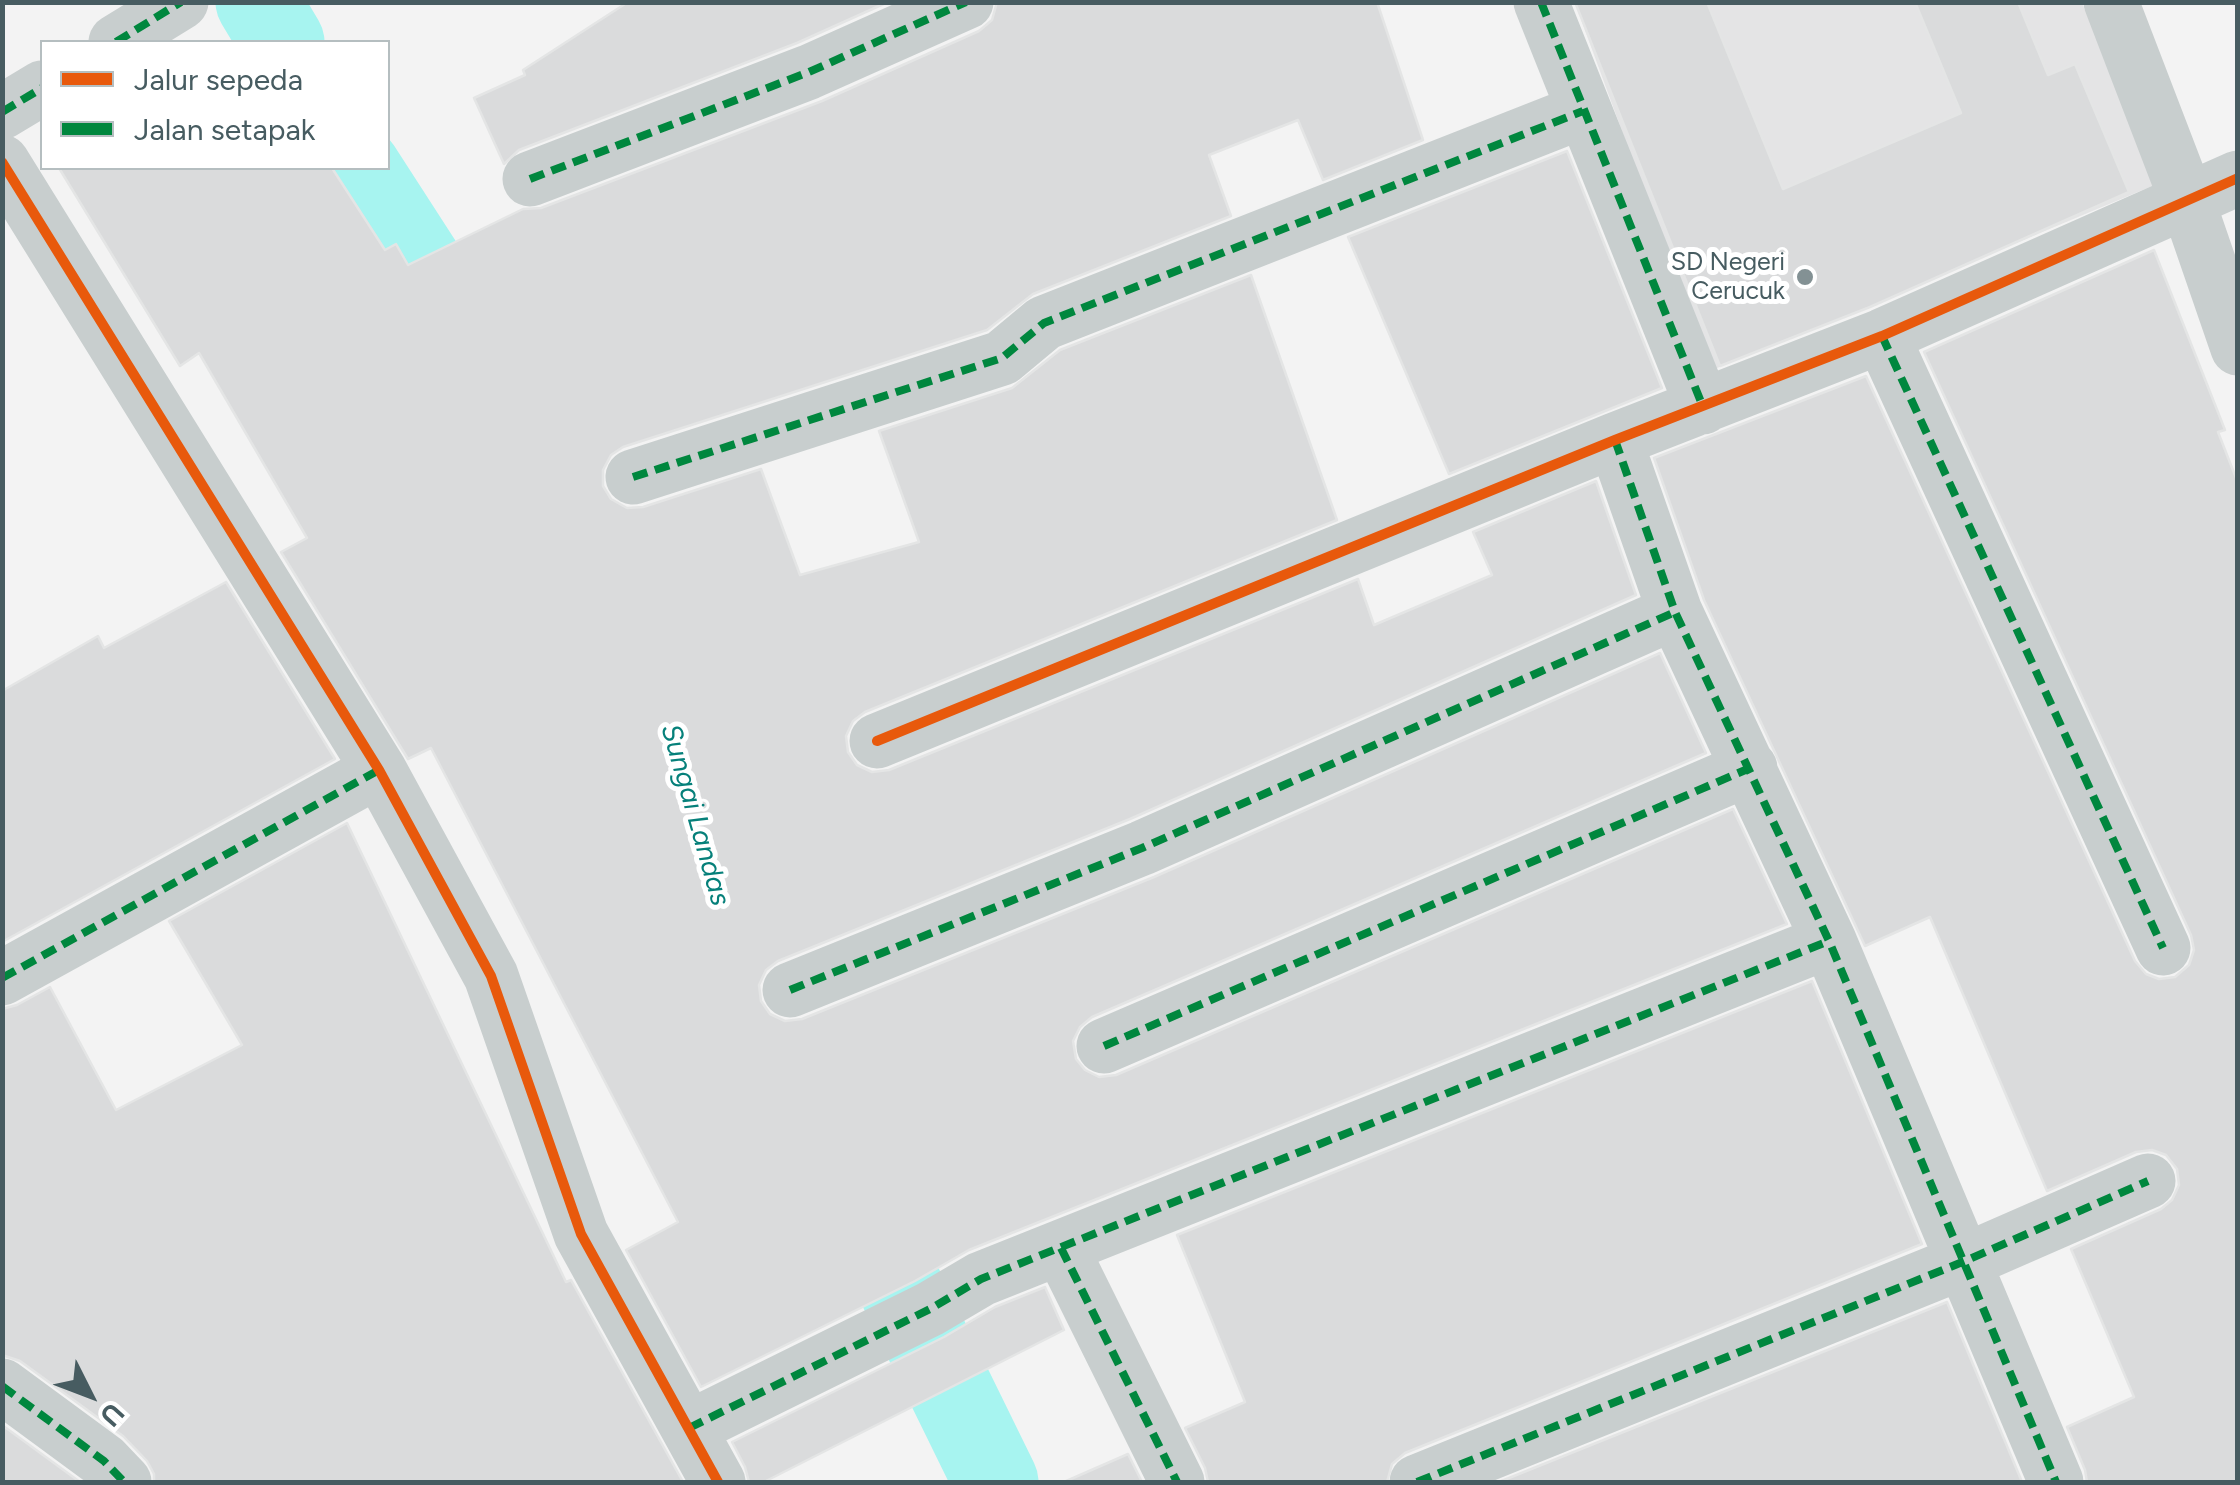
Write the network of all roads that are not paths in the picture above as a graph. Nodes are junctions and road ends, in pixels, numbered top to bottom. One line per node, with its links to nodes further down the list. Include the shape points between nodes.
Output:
1 (181, 2): 5 (street)
2 (966, 2): 11 (street, via 810,72)
3 (1541, 2): 7 (street)
4 (2111, 2): 12 (street)
5 (119, 40)
6 (40, 89): 8 (street)
7 (1583, 111): 15 (street); 17 (street, via 1044,324 1002,358)
8 (2, 112)
9 (2, 162): 21 (street)
10 (2238, 178): 12 (street)
11 (530, 179)
12 (2187, 200): 13 (street); 14 (street)
13 (1882, 336): 15 (street); 23 (street)
14 (2238, 348)
15 (1704, 407): 16 (street)
16 (1615, 440): 18 (street); 19 (street)
17 (632, 478)
18 (1675, 612): 20 (street); 25 (street, via 1142,848)
19 (877, 742)
20 (1750, 768): 22 (street); 26 (street)
21 (378, 770): 24 (street); 31 (street, via 491,976 582,1234)
22 (1828, 941): 28 (street); 29 (street)
23 (2163, 948)
24 (2, 978)
25 (790, 990)
26 (1104, 1046)
27 (2148, 1181): 29 (street)
28 (1061, 1248): 31 (street, via 981,1279); 34 (street)
29 (1965, 1262): 35 (street); 36 (street)
30 (2, 1386): 32 (street)
31 (689, 1428): 33 (street)
32 (124, 1482)
33 (718, 1482)
34 (1177, 1482)
35 (1417, 1482)
36 (2056, 1482)

